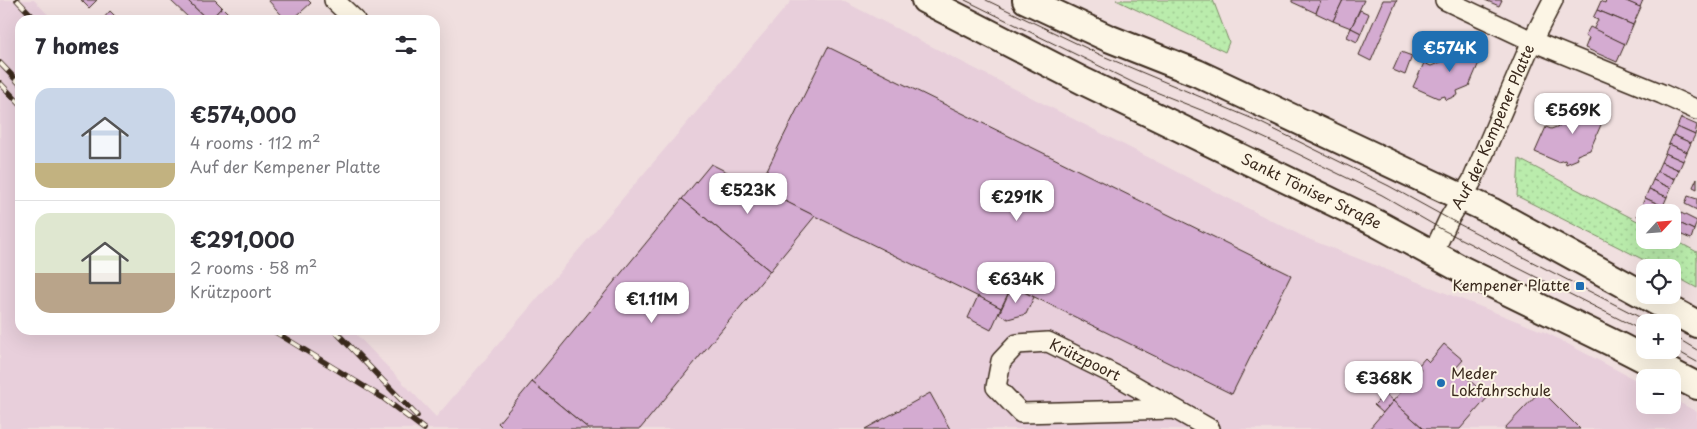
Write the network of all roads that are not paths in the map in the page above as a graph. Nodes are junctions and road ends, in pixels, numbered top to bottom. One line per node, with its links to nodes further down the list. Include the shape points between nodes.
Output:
1 (334, 0): 6 (street)
2 (925, 0): 10 (main road, Sankt Töniser Straße)
3 (1026, 0): 9 (main road, via 1108,38 1197,73)
4 (1445, 0): 7 (street)
5 (1553, 0): 7 (street, Auf der Kempener Platte)
6 (350, 15)
7 (1532, 41): 8 (street); 9 (street, Auf der Kempener Platte, via 1472,181)
8 (1697, 110)
9 (1462, 197): 10 (street, Auf der Kempener Platte); 11 (main road)
10 (1433, 253): 12 (main road, Sankt Töniser Straße)
11 (1697, 324)
12 (1697, 386)
13 (1174, 409): 13 (street, Krützpoort, via 1048,342 1017,344 1001,361 996,387 1021,413); 14 (street, Krützpoort)
14 (1210, 429)

